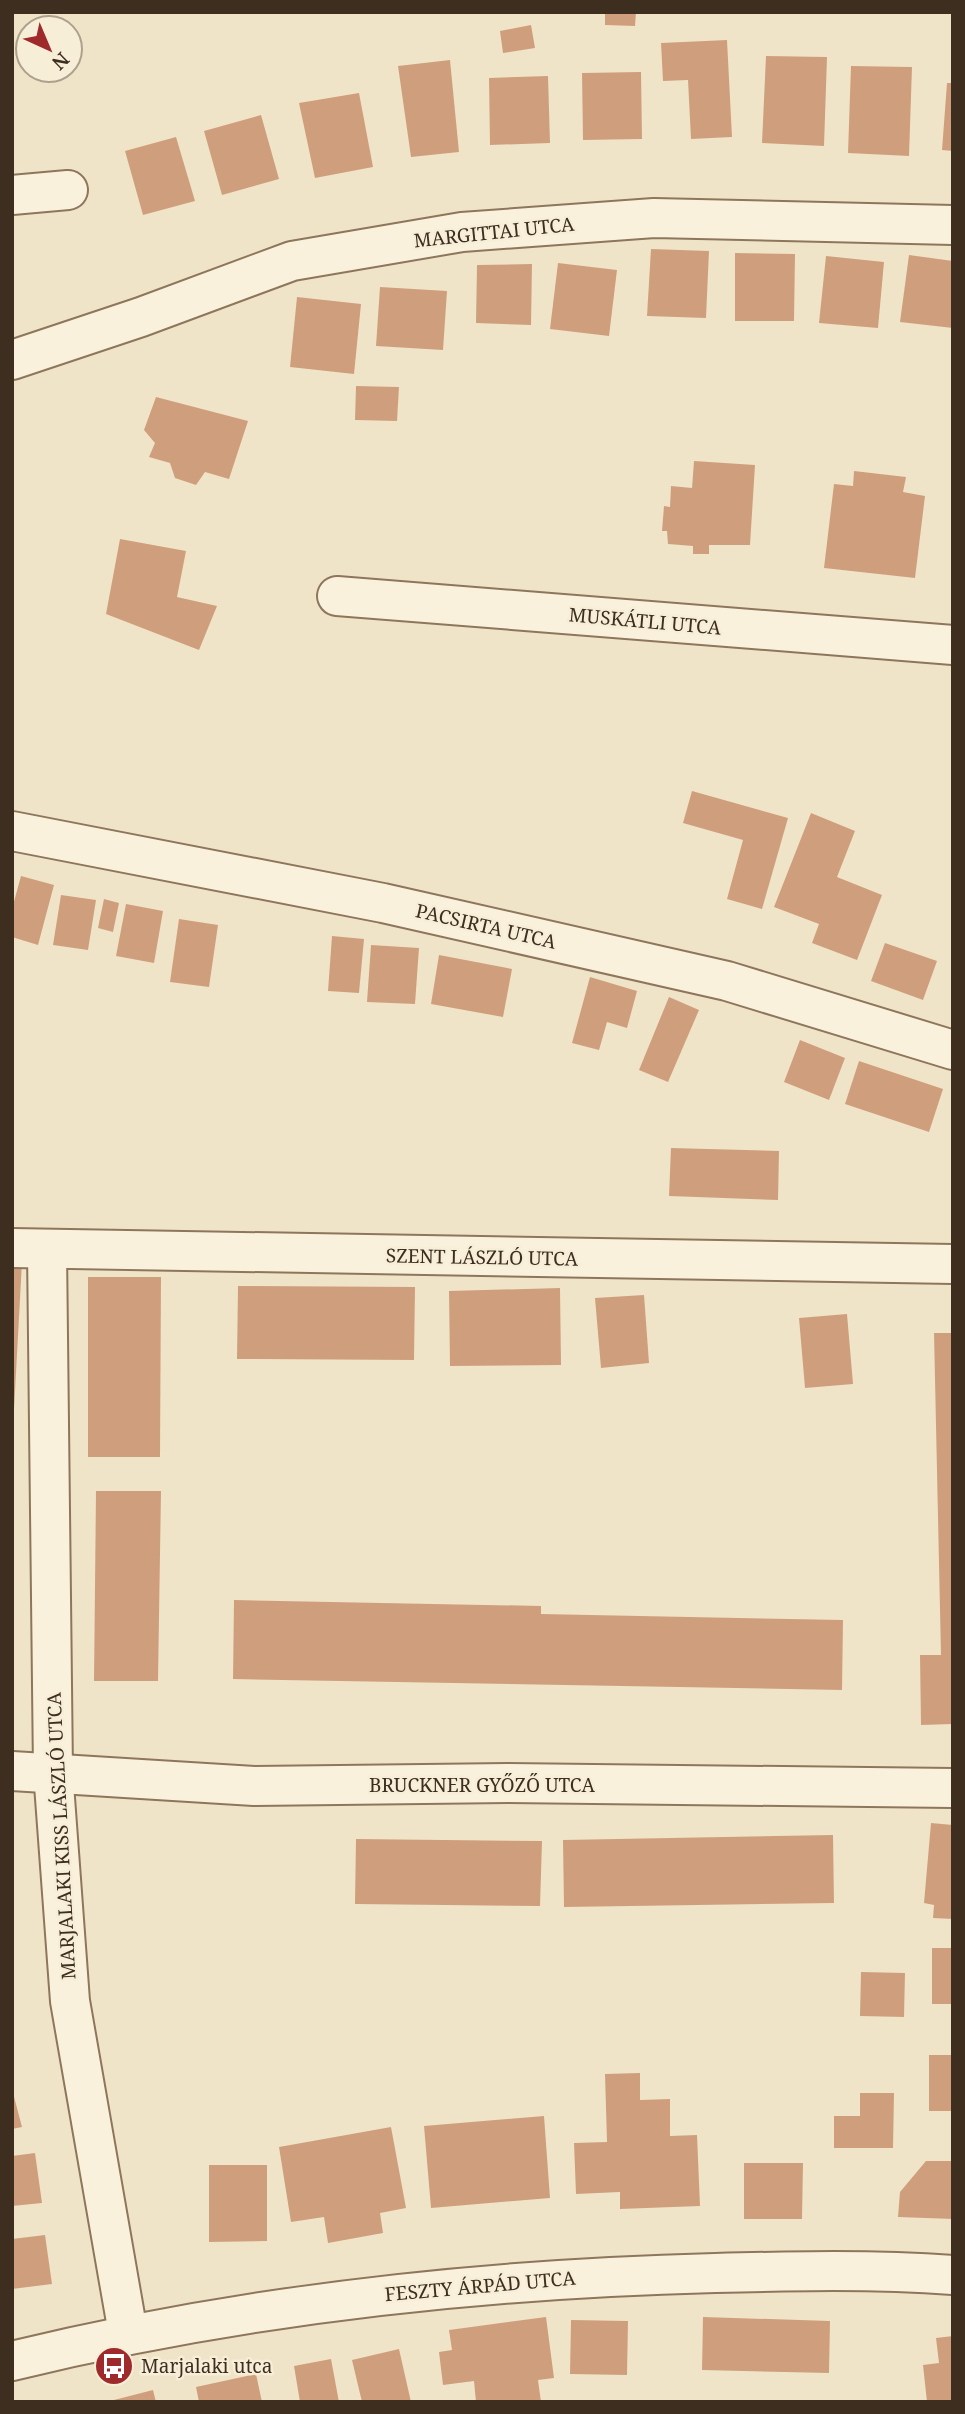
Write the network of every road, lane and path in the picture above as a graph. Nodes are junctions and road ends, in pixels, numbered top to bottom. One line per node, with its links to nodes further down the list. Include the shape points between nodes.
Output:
1 (68, 190): 2 (street)
2 (12, 195)
3 (953, 225): 4 (street, MARGITTAI UTCA, via 653,218 461,232 292,261)
4 (12, 360)
5 (337, 596): 6 (street, MUSKÁTLI UTCA)
6 (953, 645)
7 (12, 831): 8 (street, PACSIRTA UTCA, via 383,903 727,981)
8 (953, 1050)
9 (29, 1249): 10 (street, SZENT LÁSZLÓ UTCA); 12 (street, MARJALAKI KISS LÁSZLÓ UTCA)
10 (953, 1264)
11 (12, 1771): 12 (street, BRUCKNER GYŐZŐ UTCA)
12 (53, 1771): 13 (street, BRUCKNER GYŐZŐ UTCA, via 254,1786 522,1783); 15 (street, MARJALAKI KISS LÁSZLÓ UTCA, via 70,2001)
13 (953, 1788)
14 (953, 2274): 15 (street, FESZTY ÁRPÁD UTCA, via 883,2269 595,2276 383,2295)
15 (128, 2333): 16 (street, FESZTY ÁRPÁD UTCA)
16 (12, 2361)

